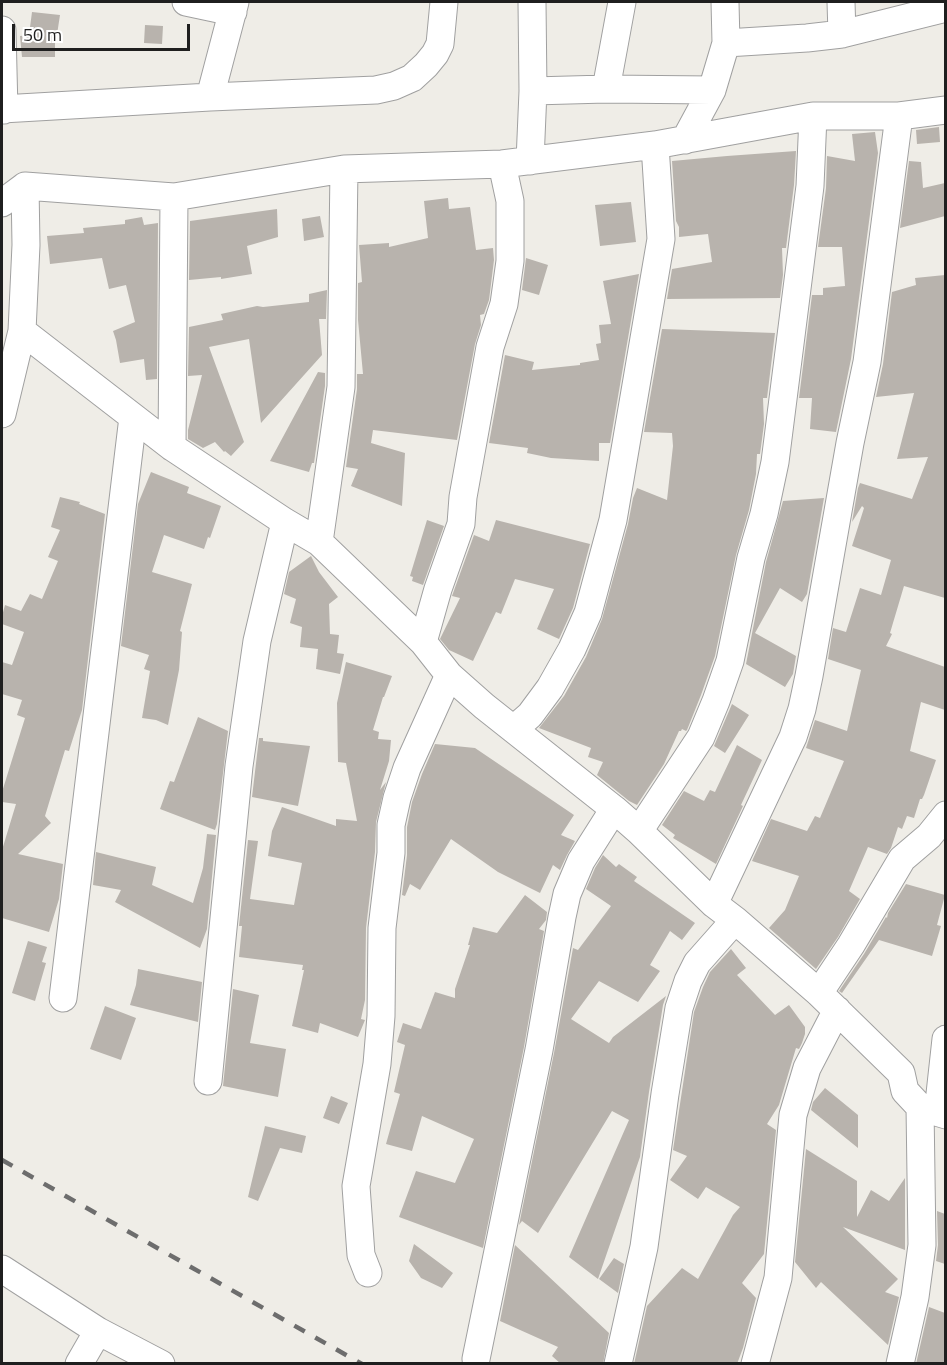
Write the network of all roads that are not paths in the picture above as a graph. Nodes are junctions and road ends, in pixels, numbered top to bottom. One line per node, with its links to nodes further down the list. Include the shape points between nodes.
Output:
1 (186, 2): 7 (street)
2 (444, 2): 15 (street, via 440,44 435,54 412,78 394,86)
3 (532, 2): 14 (street)
4 (621, 2): 12 (street)
5 (725, 2): 11 (street)
6 (841, 2): 10 (street)
7 (234, 7): 15 (street)
8 (945, 8): 10 (street)
9 (2, 30): 16 (street)
10 (842, 34): 11 (street)
11 (726, 43): 13 (street)
12 (606, 89): 13 (street); 14 (street)
13 (711, 90): 20 (street)
14 (533, 92): 22 (street)
15 (210, 97): 16 (street)
16 (3, 110)
17 (945, 110): 19 (street)
18 (813, 116): 19 (street); 20 (street); 39 (street, via 810,186 775,462 730,661 700,737)
19 (899, 116): 40 (street, via 867,362 802,709)
20 (685, 140): 21 (street)
21 (655, 145): 22 (street); 36 (street, via 661,239 613,520 588,613 573,649 531,715)
22 (530, 161): 23 (street)
23 (502, 164): 24 (street); 34 (street, via 510,201 510,261 504,304 490,347 461,524)
24 (344, 169): 26 (street); 33 (street, via 341,387)
25 (25, 186): 26 (street); 27 (street); 28 (street)
26 (174, 197): 31 (street)
27 (2, 203)
28 (22, 331): 29 (street); 30 (street)
29 (2, 414)
30 (133, 417): 31 (street); 41 (street)
31 (172, 447): 32 (street)
32 (285, 522): 33 (street); 44 (street, via 257,641 238,766)
33 (319, 542): 34 (street)
34 (423, 642): 35 (street)
35 (449, 675): 36 (street); 47 (street, via 407,768 390,825 377,1064 356,1186 361,1255)
36 (514, 729): 37 (street)
37 (614, 809): 39 (street); 49 (street, via 581,861 567,894)
38 (945, 815): 42 (street, via 929,836 902,859 851,945)
39 (639, 831): 40 (street)
40 (725, 912): 42 (street); 52 (street, via 688,981 679,1008 644,1247)
41 (63, 998)
42 (828, 1002): 45 (street, via 901,1072 905,1091); 53 (street, via 793,1114 778,1278)
43 (945, 1038): 45 (street)
44 (208, 1081)
45 (934, 1111): 54 (street, via 922,1245)
46 (2, 1269): 48 (street)
47 (368, 1273)
48 (98, 1331): 50 (street); 51 (street)
49 (476, 1359)
50 (79, 1364)
51 (161, 1364)
52 (618, 1364)
53 (755, 1364)
54 (900, 1364)

